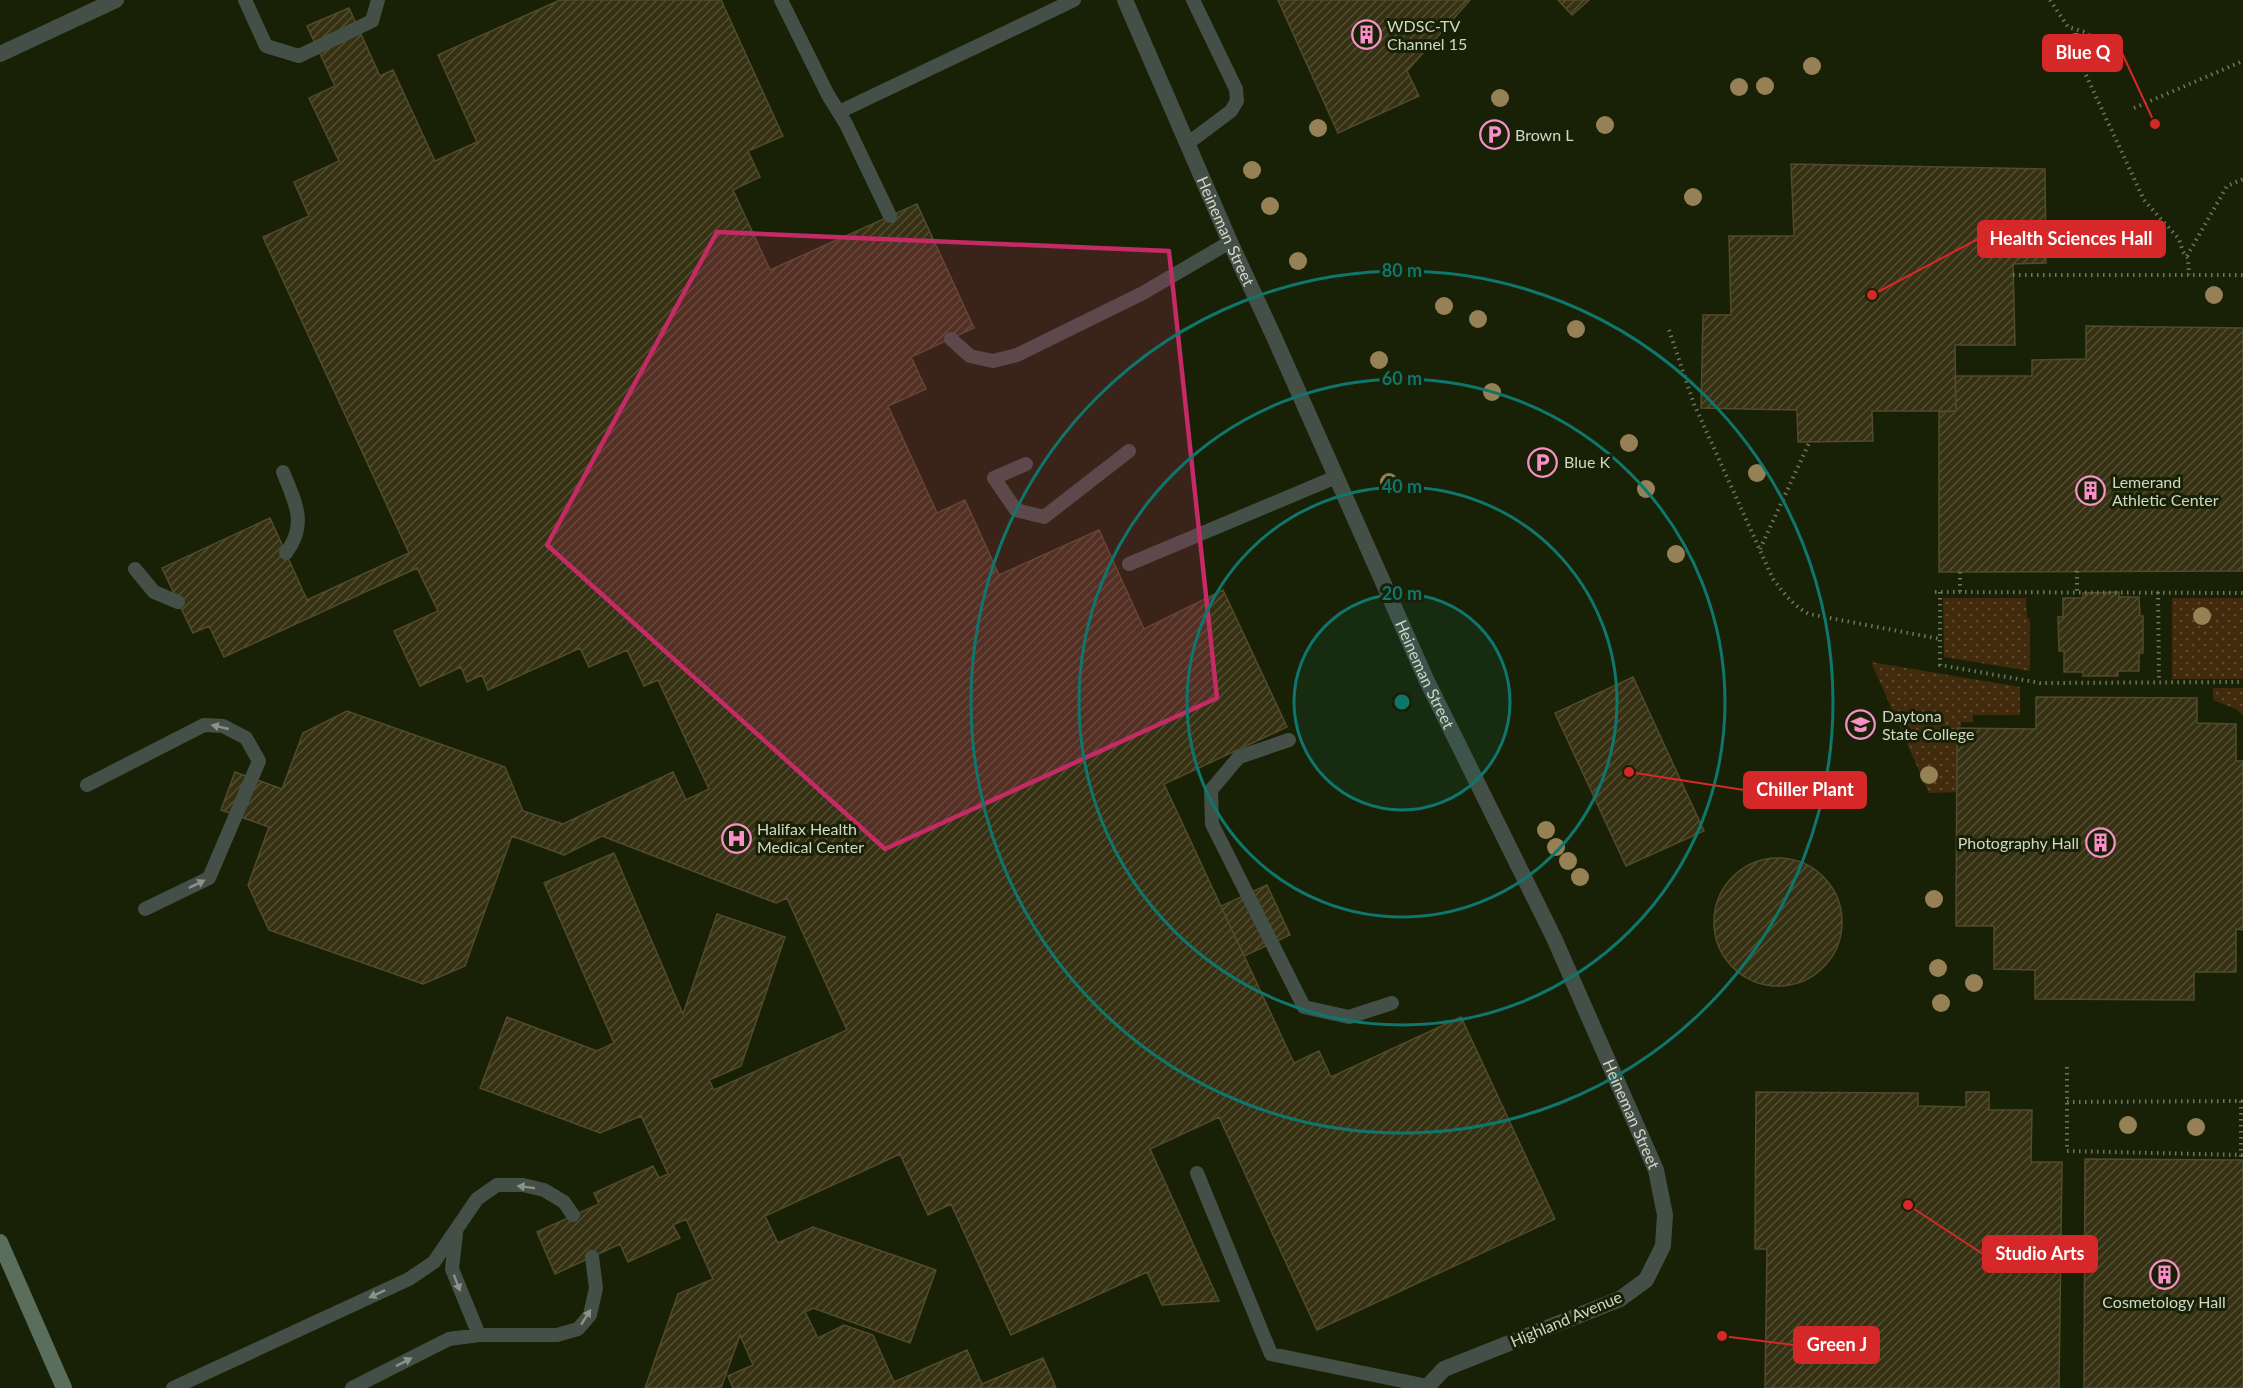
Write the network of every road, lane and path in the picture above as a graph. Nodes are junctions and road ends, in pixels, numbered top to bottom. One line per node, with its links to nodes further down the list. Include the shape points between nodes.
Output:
1 (116, 0): 9 (street)
2 (245, 0): 3 (lane, via 266,46 299,56 372,21)
3 (378, 0)
4 (781, 0): 12 (lane)
5 (1074, 0): 12 (lane)
6 (1125, 0): 13 (street, Heineman Street)
7 (1193, 0): 13 (lane, via 1236,89 1237,101 1231,111)
8 (2050, 0): 17 (path, via 2068,27 2088,33 2092,43 2079,60 2144,200 2179,239)
9 (0, 54)
10 (2243, 61): 11 (path)
11 (2134, 108)
12 (839, 112): 15 (lane)
13 (1187, 144): 16 (street, Heineman Street)
14 (2243, 179): 17 (path, via 2227,186)
15 (890, 216)
16 (1230, 242): 22 (lane, via 1143,293 1017,355 993,361 970,356); 27 (street, Heineman Street)
17 (2187, 256): 19 (path)
18 (2013, 275): 19 (path)
19 (2189, 275): 20 (path)
20 (2243, 275)
21 (1670, 330): 28 (path, via 1694,404)
22 (951, 339)
23 (1810, 441): 28 (path)
24 (1129, 451): 25 (lane, via 1044,516 1016,510 994,478)
25 (1026, 464)
26 (283, 472): 29 (lane, via 298,512 295,541)
27 (1336, 477): 30 (lane); 53 (street, Heineman Street, via 1426,679 1554,938 1656,1170)
28 (1760, 549): 39 (path, via 1773,579 1797,608 1809,614)
29 (286, 553)
30 (1129, 564)
31 (135, 569): 38 (lane, via 154,592)
32 (2077, 571): 35 (path)
33 (1959, 572): 34 (path)
34 (1960, 592): 35 (path); 39 (path, via 1937,592)
35 (2077, 592): 36 (path)
36 (2158, 592): 37 (path); 40 (path)
37 (2243, 593)
38 (178, 602)
39 (1940, 639): 40 (path, via 1940,665 2040,683)
40 (2159, 682): 41 (path)
41 (2243, 682)
42 (1289, 740): 45 (lane, via 1239,757 1211,790 1212,824 1304,1007 1349,1017)
43 (87, 785): 44 (lane, one-way to 43, via 209,878 259,760 246,738 223,726 204,725)
44 (145, 909)
45 (1392, 1003)
46 (2067, 1067): 47 (path)
47 (2067, 1102): 48 (path, via 2067,1151); 49 (path, via 2241,1101)
48 (2144, 1153): 49 (path); 50 (path)
49 (2241, 1157)
50 (2144, 1160)
51 (1197, 1173): 58 (lane, via 1271,1354)
52 (573, 1215): 54 (lane, one-way to 54, via 564,1202 544,1190 497,1185 477,1199)
53 (1665, 1215): 58 (street, Highland Avenue, via 1663,1246 1646,1280 1620,1299 1444,1369)
54 (457, 1228): 57 (lane, one-way to 57, via 452,1269); 60 (lane, one-way to 60, via 434,1262 409,1279)
55 (0, 1242): 59 (main road)
56 (592, 1257): 57 (lane, one-way to 56, via 556,1335 578,1329 590,1315 596,1288)
57 (479, 1335): 61 (lane, one-way to 57, via 449,1339)
58 (1427, 1387)
59 (64, 1388)
60 (173, 1388)
61 (352, 1388)

